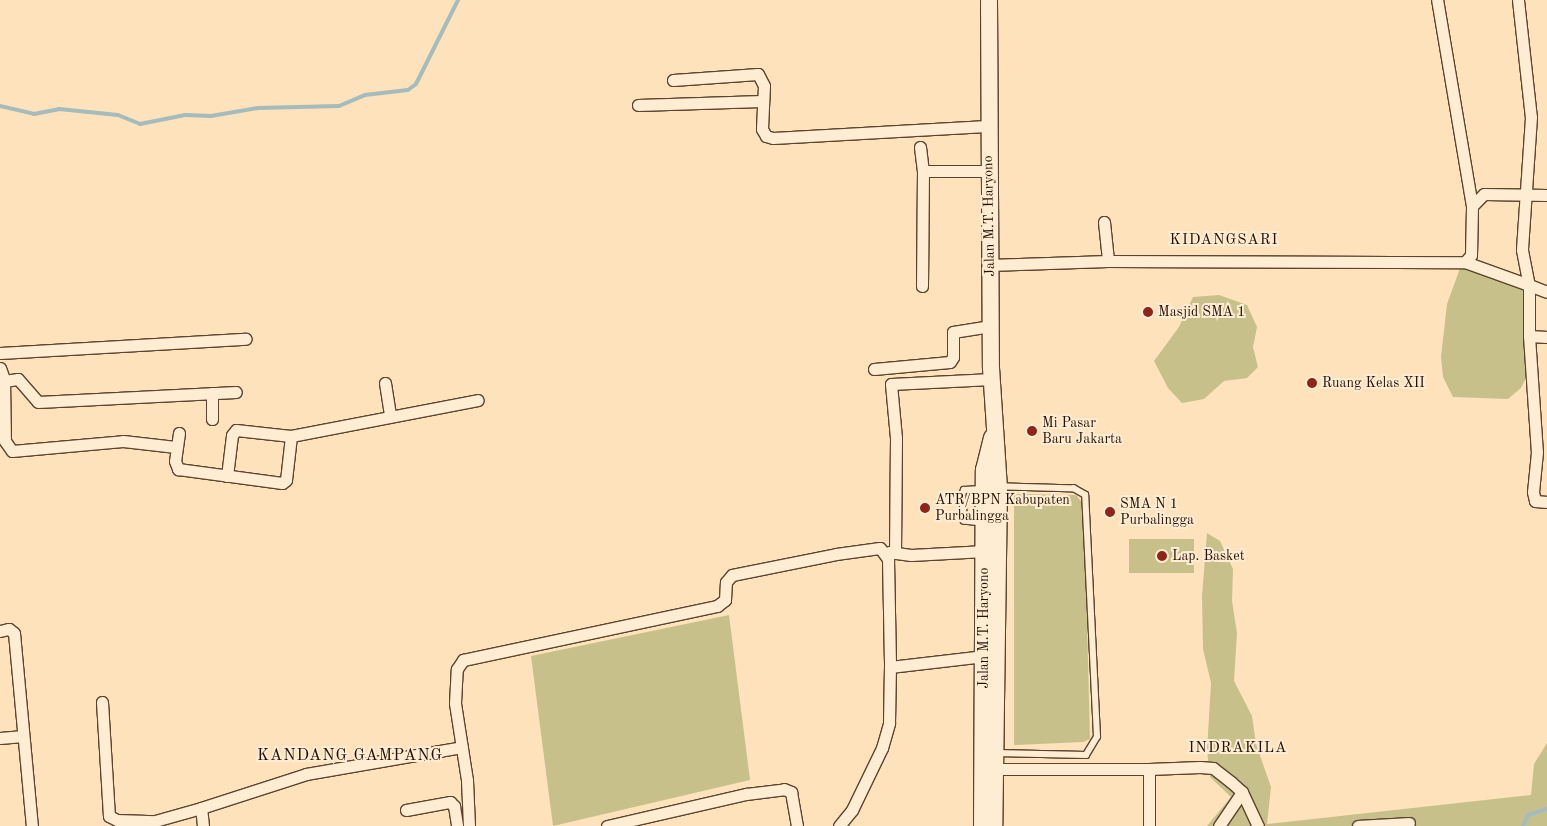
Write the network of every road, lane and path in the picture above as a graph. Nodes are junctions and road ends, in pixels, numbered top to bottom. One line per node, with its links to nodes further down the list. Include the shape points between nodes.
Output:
1 (988, 0): 7 (main road, Jalan M.T. Haryono)
2 (1438, 0): 13 (street)
3 (1518, 0): 11 (street, via 1531,117)
4 (673, 80): 5 (street, via 758,74 764,86)
5 (762, 101): 6 (street); 7 (street, via 763,133 773,138)
6 (638, 106)
7 (987, 126): 10 (main road, Jalan M.T. Haryono)
8 (920, 147): 9 (street)
9 (923, 171): 10 (street); 19 (street)
10 (988, 171): 17 (main road, Jalan M.T. Haryono)
11 (1524, 194): 12 (street); 13 (street, via 1484,194); 18 (street, via 1522,250)
12 (1547, 195)
13 (1472, 206): 16 (street, via 1471,255)
14 (1104, 222): 15 (street)
15 (1108, 261): 16 (street); 17 (street)
16 (1465, 262): 18 (street)
17 (990, 265): 21 (main road, Jalan M.T. Haryono)
18 (1529, 285): 20 (street); 22 (street)
19 (922, 286)
20 (1547, 292)
21 (991, 326): 27 (street, via 953,332 954,357 950,362); 28 (main road, Jalan M.T. Haryono)
22 (1529, 336): 23 (street); 39 (street)
23 (1547, 336)
24 (246, 339): 25 (street)
25 (0, 353)
26 (0, 368): 29 (street)
27 (874, 369)
28 (992, 379): 41 (main road, Jalan M.T. Haryono, via 993,432 986,455); 45 (street, via 891,384 896,438)
29 (4, 381): 32 (street, via 18,379 38,402); 38 (street, via 5,441 12,451 122,440)
30 (385, 384): 34 (street)
31 (236, 392): 32 (street)
32 (212, 393): 35 (street)
33 (478, 400): 34 (street)
34 (390, 416): 37 (street)
35 (212, 419)
36 (179, 433): 38 (street)
37 (291, 436): 40 (street, via 248,430 233,432); 40 (street, via 285,482)
38 (176, 447): 40 (street, via 178,469)
39 (1542, 452): 42 (street, via 1533,497 1538,502)
40 (227, 476)
41 (992, 488): 43 (main road, Jalan M.T. Haryono); 43 (lane, via 964,490 962,495 964,521); 53 (main road, Jalan M.T. Haryono); 53 (lane, via 1074,489 1084,495 1097,738 1086,755)
42 (1547, 502)
43 (985, 523): 44 (main road, Jalan M.T. Haryono)
44 (985, 552): 45 (street); 47 (main road, Jalan M.T. Haryono)
45 (890, 553): 48 (street); 52 (street, via 874,549 836,554 732,575 726,582 724,600 717,606 463,660 459,663 455,685)
46 (0, 631): 50 (street, via 9,629 14,633)
47 (984, 656): 48 (street); 53 (main road, Jalan M.T. Haryono)
48 (890, 667): 65 (street, via 889,723 882,748 860,796)
49 (102, 702): 56 (street, via 107,812 114,819 149,821)
50 (24, 736): 51 (street); 59 (street)
51 (0, 738)
52 (457, 748): 56 (street, via 327,769); 62 (street)
53 (991, 764): 54 (street); 66 (main road, Jalan M.T. Haryono); 67 (main road, Jalan M.T. Haryono)
54 (1149, 768): 55 (street, via 1213,768); 68 (street)
55 (1242, 792): 69 (street); 70 (street)
56 (201, 808): 60 (street)
57 (406, 810): 61 (street, via 450,802 454,806)
58 (1409, 823): 71 (street)
59 (32, 826)
60 (203, 826)
61 (457, 826)
62 (469, 826)
63 (607, 826): 64 (street, via 737,796 784,789 791,792)
64 (797, 826)
65 (839, 826)
66 (982, 826)
67 (994, 826)
68 (1149, 826)
69 (1219, 826)
70 (1258, 826)
71 (1358, 826)

